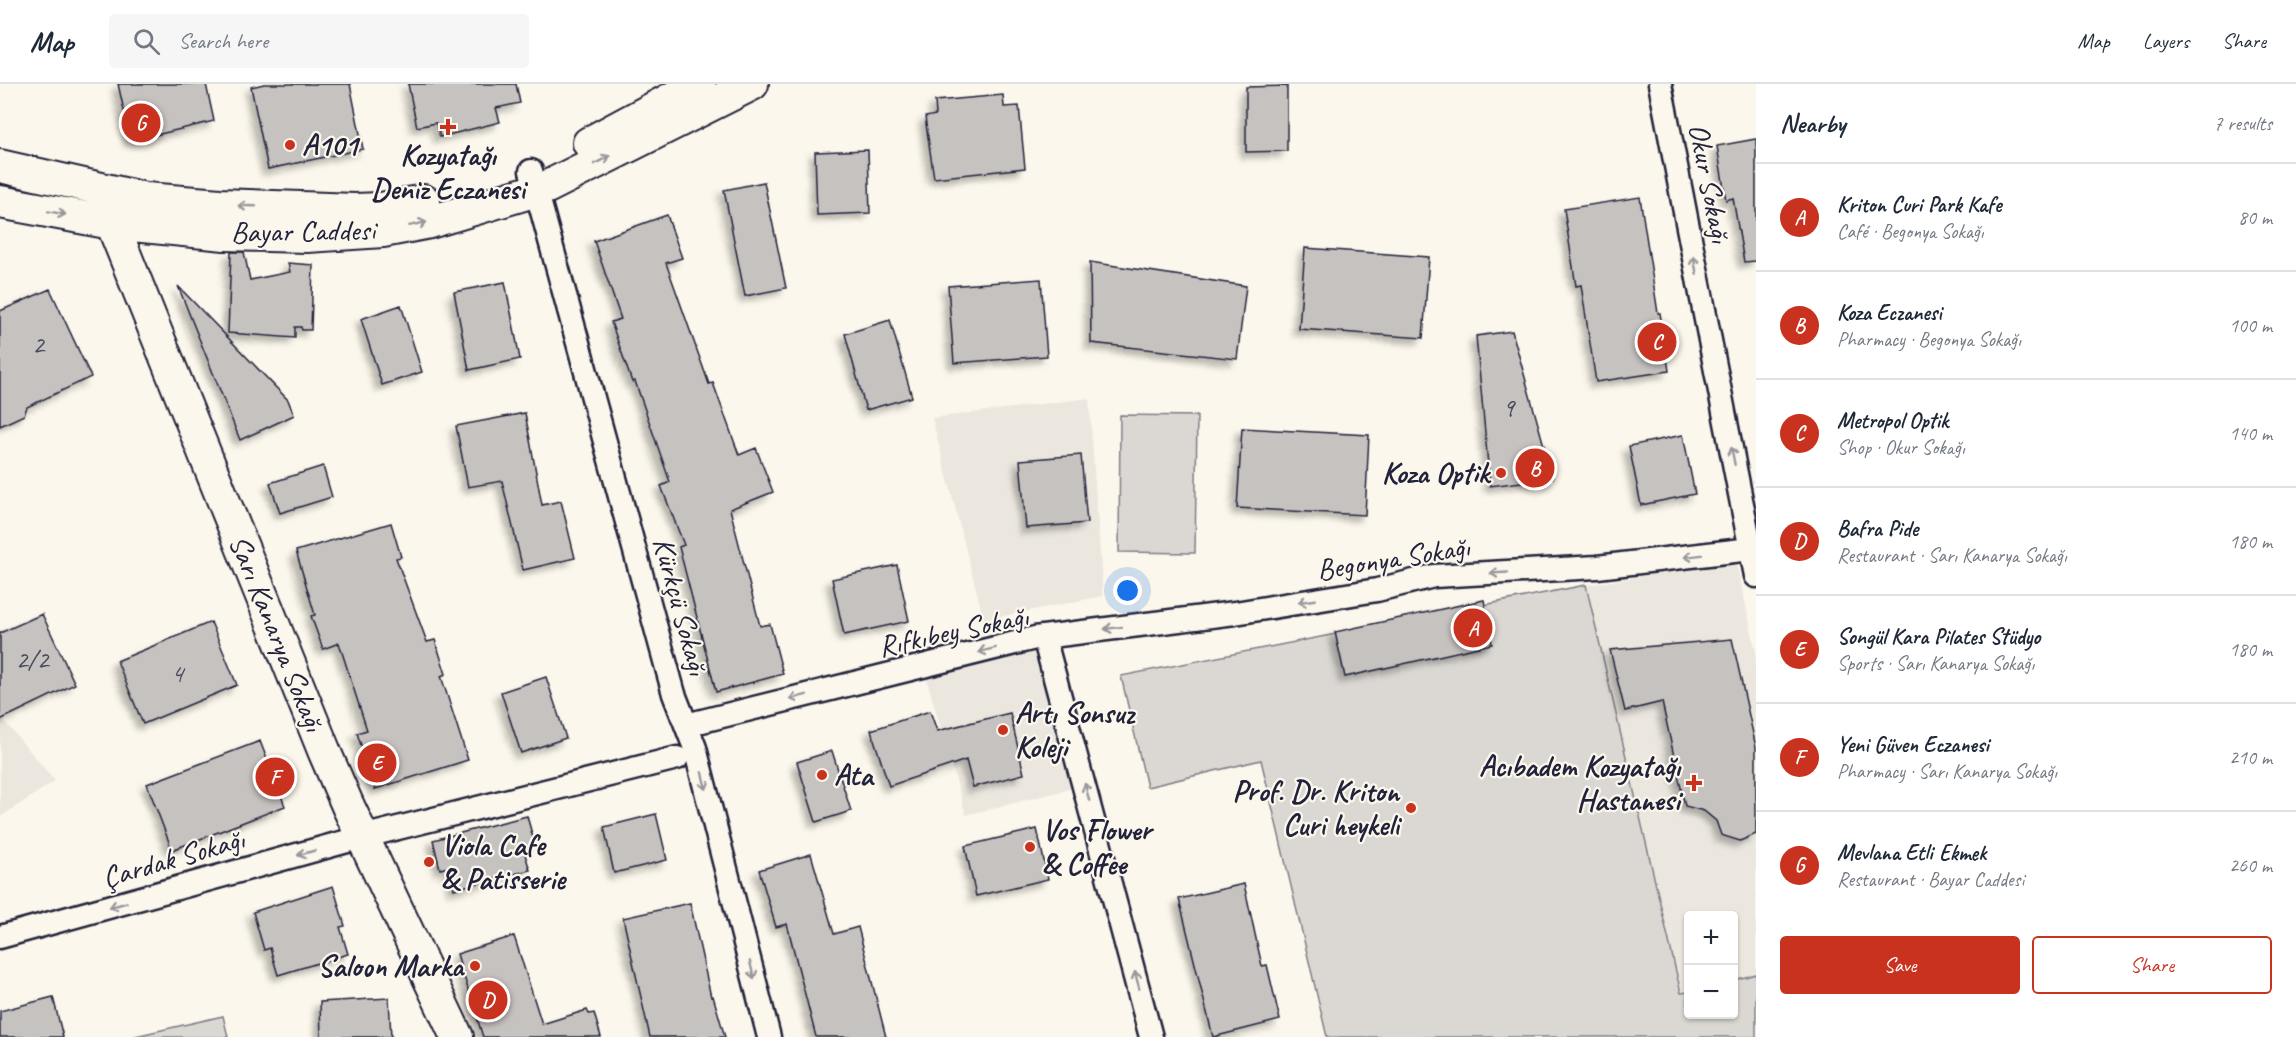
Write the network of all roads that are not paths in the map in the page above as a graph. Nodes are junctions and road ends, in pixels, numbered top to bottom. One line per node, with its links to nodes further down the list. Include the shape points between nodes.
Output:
1 (699, 84): 5 (main road, Bayar Caddesi, via 591,142)
2 (752, 84): 5 (main road, Bayar Caddesi, one-way to 2, via 575,174)
3 (1660, 84): 8 (street, Okur Sokağı, one-way to 3)
4 (0, 166): 7 (main road, Bayar Caddesi)
5 (533, 181): 7 (main road, Bayar Caddesi, via 430,222 330,236 225,234); 11 (street, Kürkçü Sokağı, via 674,694)
6 (0, 202): 7 (main road, Bayar Caddesi, one-way to 7)
7 (113, 208): 13 (main road, Sarı Kanarya Sokağı, via 325,753)
8 (1751, 549): 9 (street, Okur Sokağı); 10 (street, Begonya Sokağı, one-way to 10, via 1588,568 1434,576 1318,600)
9 (1756, 576)
10 (1044, 637): 11 (street, Rıfkıbey Sokağı, one-way to 11); 17 (street, Rıfkıbey Sokağı, one-way to 10)
11 (686, 725): 16 (street, Kürkçü Sokağı, one-way to 16)
12 (677, 758): 13 (street, Çardak Sokağı)
13 (362, 837): 14 (street, Çardak Sokağı, one-way to 14); 15 (main road, Sarı Kanarya Sokağı)
14 (0, 938)
15 (458, 1037)
16 (769, 1037)
17 (1151, 1037)

